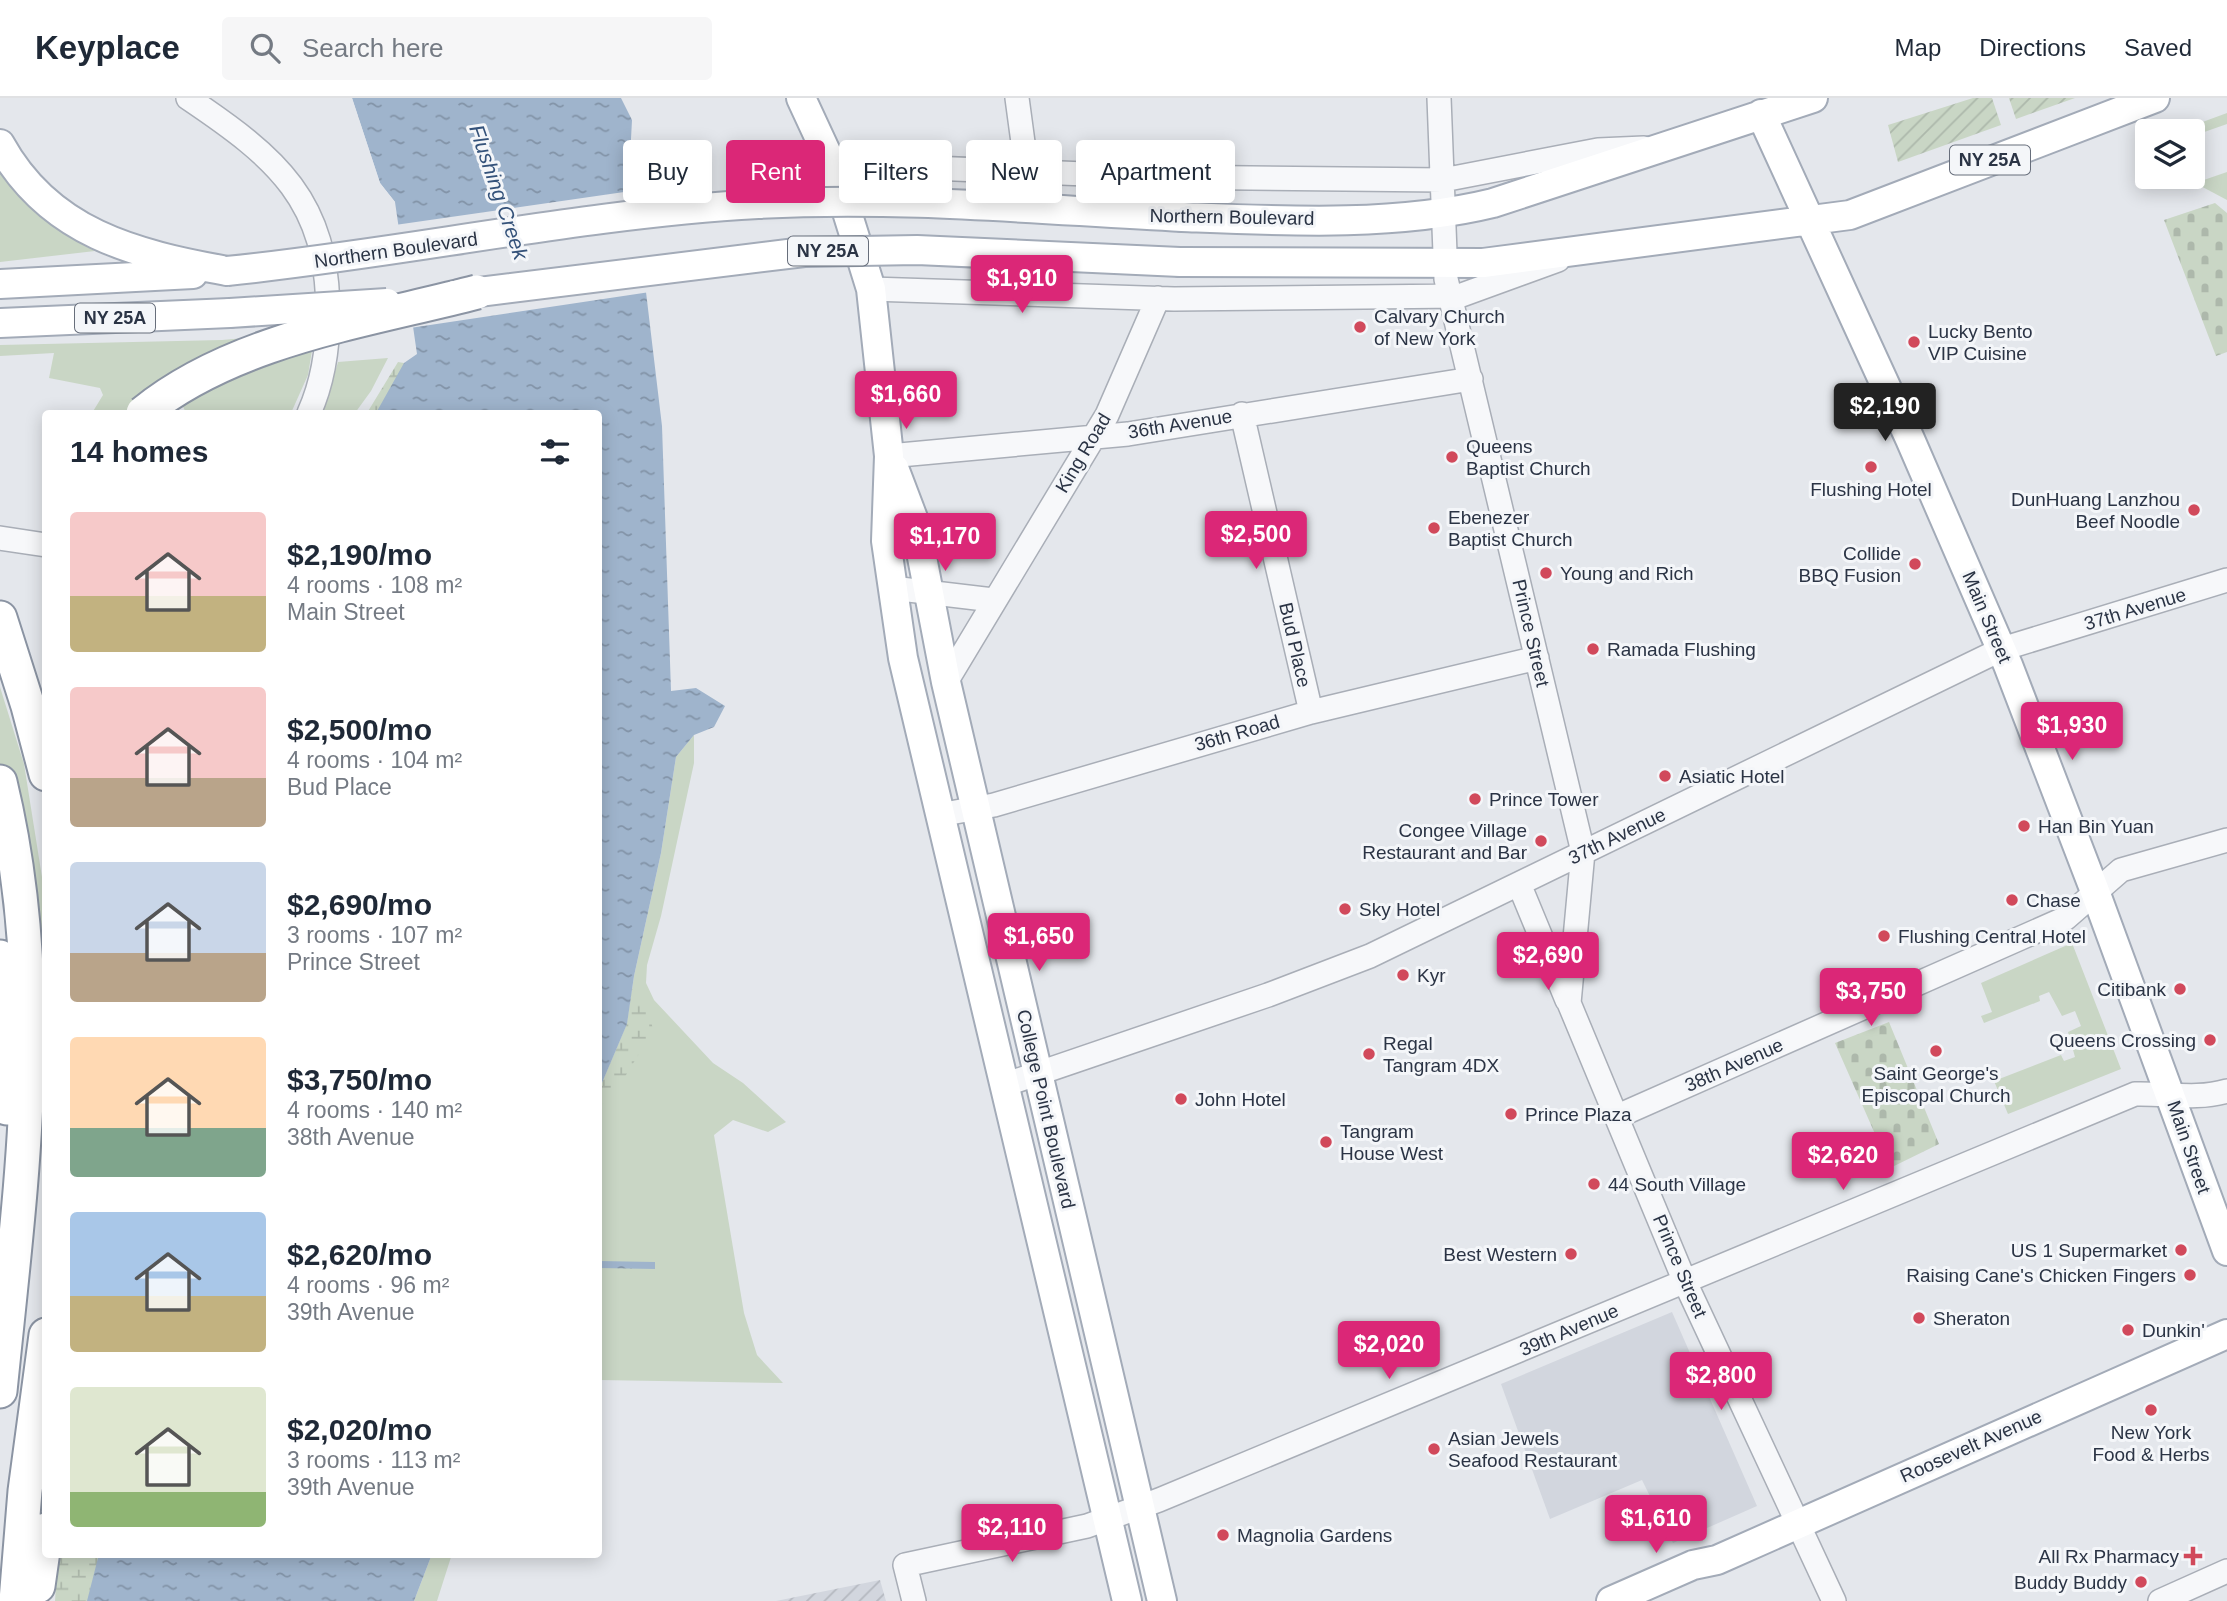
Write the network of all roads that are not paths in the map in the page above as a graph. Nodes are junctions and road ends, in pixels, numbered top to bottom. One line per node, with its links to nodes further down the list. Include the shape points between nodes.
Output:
1 (188, 98): 28 (street, via 264,157 303,199 314,220 326,269 328,323 323,368)
2 (801, 98): 11 (main road, College Point Boulevard)
3 (1017, 98): 8 (street)
4 (1439, 98): 14 (street, Prince Street)
5 (1813, 98): 7 (main road, Northern Boulevard / NY 25A)
6 (2139, 101): 16 (main road, NY 25A, via 1850,215)
7 (1761, 114): 10 (main road, Northern Boulevard / NY 25A); 16 (main road, Main Street)
8 (1023, 140)
9 (0, 144): 19 (main road, via 34,191 80,228 148,254)
10 (1661, 147): 14 (street, Northern Boulevard, via 1598,149); 15 (main road, Northern Boulevard / NY 25A, via 1493,203)
11 (833, 167): 12 (street, Northern Boulevard); 21 (main road, College Point Boulevard)
12 (966, 170)
13 (1062, 173): 14 (street, Northern Boulevard)
14 (1443, 180): 15 (street, Prince Street)
15 (1444, 214): 18 (street, Prince Street); 19 (main road, Northern Boulevard / NY 25A, bridge, via 1182,217 906,203 758,204)
16 (1809, 219): 17 (main road, NY 25A); 39 (main road, Main Street)
17 (1591, 247): 18 (main road, NY 25A); 23 (street, via 1478,291)
18 (1445, 265): 22 (main road, NY 25A, bridge, via 1180,262 917,250 804,252); 23 (street, Prince Street)
19 (227, 271): 20 (main road, Northern Boulevard / NY 25A)
20 (0, 284)
21 (871, 289): 24 (street); 31 (main road, College Point Boulevard)
22 (477, 292): 25 (main road, NY 25A, bridge, via 366,305); 27 (highway, bridge, via 245,355 185,383)
23 (1450, 296): 24 (street); 26 (street, Prince Street)
24 (1158, 298): 30 (street, King Road)
25 (0, 323)
26 (1471, 379): 29 (street, 36th Avenue); 40 (street, Prince Street)
27 (147, 410)
28 (310, 410)
29 (1242, 414): 30 (street, 36th Avenue, via 1128,434); 42 (street, Bud Place)
30 (1095, 435): 31 (street, 36th Avenue); 37 (street, King Road)
31 (889, 456): 35 (main road, College Point Boulevard, via 886,541); 36 (main road, College Point Boulevard, via 916,526)
32 (0, 538): 33 (street)
33 (42, 544)
34 (2227, 580): 39 (street, 37th Avenue)
35 (892, 588): 36 (street); 46 (main road, College Point Boulevard)
36 (928, 592): 37 (street); 41 (main road, College Point Boulevard)
37 (993, 600): 41 (street, King Road)
38 (0, 618): 43 (highway)
39 (2002, 649): 48 (street, 37th Avenue); 50 (main road, Main Street)
40 (1537, 658): 42 (street, 36th Road); 48 (street, Prince Street)
41 (946, 682): 45 (main road, College Point Boulevard)
42 (1311, 712): 45 (street, 36th Road)
43 (42, 759)
44 (0, 782): 62 (highway, via 17,868 30,1012 24,1160)
45 (975, 808): 46 (street, 36th Road); 53 (main road, College Point Boulevard)
46 (939, 815): 54 (main road, College Point Boulevard)
47 (2227, 841): 50 (street, 38th Avenue, via 2121,870)
48 (1583, 852): 49 (street, 37th Avenue); 52 (street, Prince Street)
49 (1519, 884): 52 (street, Prince Street); 53 (street, 37th Avenue, via 1370,956)
50 (2096, 894): 56 (main road, Main Street); 57 (street, 38th Avenue, via 2066,918)
51 (0, 957): 60 (highway, via 7,1084)
52 (1569, 1003): 57 (street, Prince Street)
53 (1038, 1075): 54 (street, 37th Avenue); 64 (main road, College Point Boulevard)
54 (1004, 1085): 65 (main road, College Point Boulevard)
55 (2227, 1090): 56 (street, 39th Avenue, via 2202,1097)
56 (2171, 1093): 58 (main road, Main Street); 59 (street, 39th Avenue, via 2136,1094)
57 (1618, 1116): 59 (street, Prince Street)
58 (2227, 1251)
59 (1685, 1282): 64 (street, 39th Avenue); 66 (street, Prince Street)
60 (0, 1295)
61 (2227, 1334): 66 (main road, Roosevelt Avenue)
62 (0, 1391)
63 (42, 1432): 67 (highway)
64 (1140, 1507): 65 (street, 39th Avenue); 74 (main road, College Point Boulevard)
65 (1107, 1518): 72 (street, 39th Avenue, via 905,1565); 73 (main road, College Point Boulevard)
66 (1796, 1525): 68 (main road, Roosevelt Avenue); 77 (street, Prince Street)
67 (38, 1530): 70 (highway); 71 (highway)
68 (1717, 1560): 75 (main road, Roosevelt Avenue); 76 (main road, Roosevelt Avenue, via 1698,1577)
69 (2227, 1571): 78 (street)
70 (16, 1601)
71 (37, 1601)
72 (914, 1601)
73 (1127, 1601)
74 (1163, 1601)
75 (1611, 1601)
76 (1646, 1601)
77 (1834, 1601)
78 (2160, 1601)

